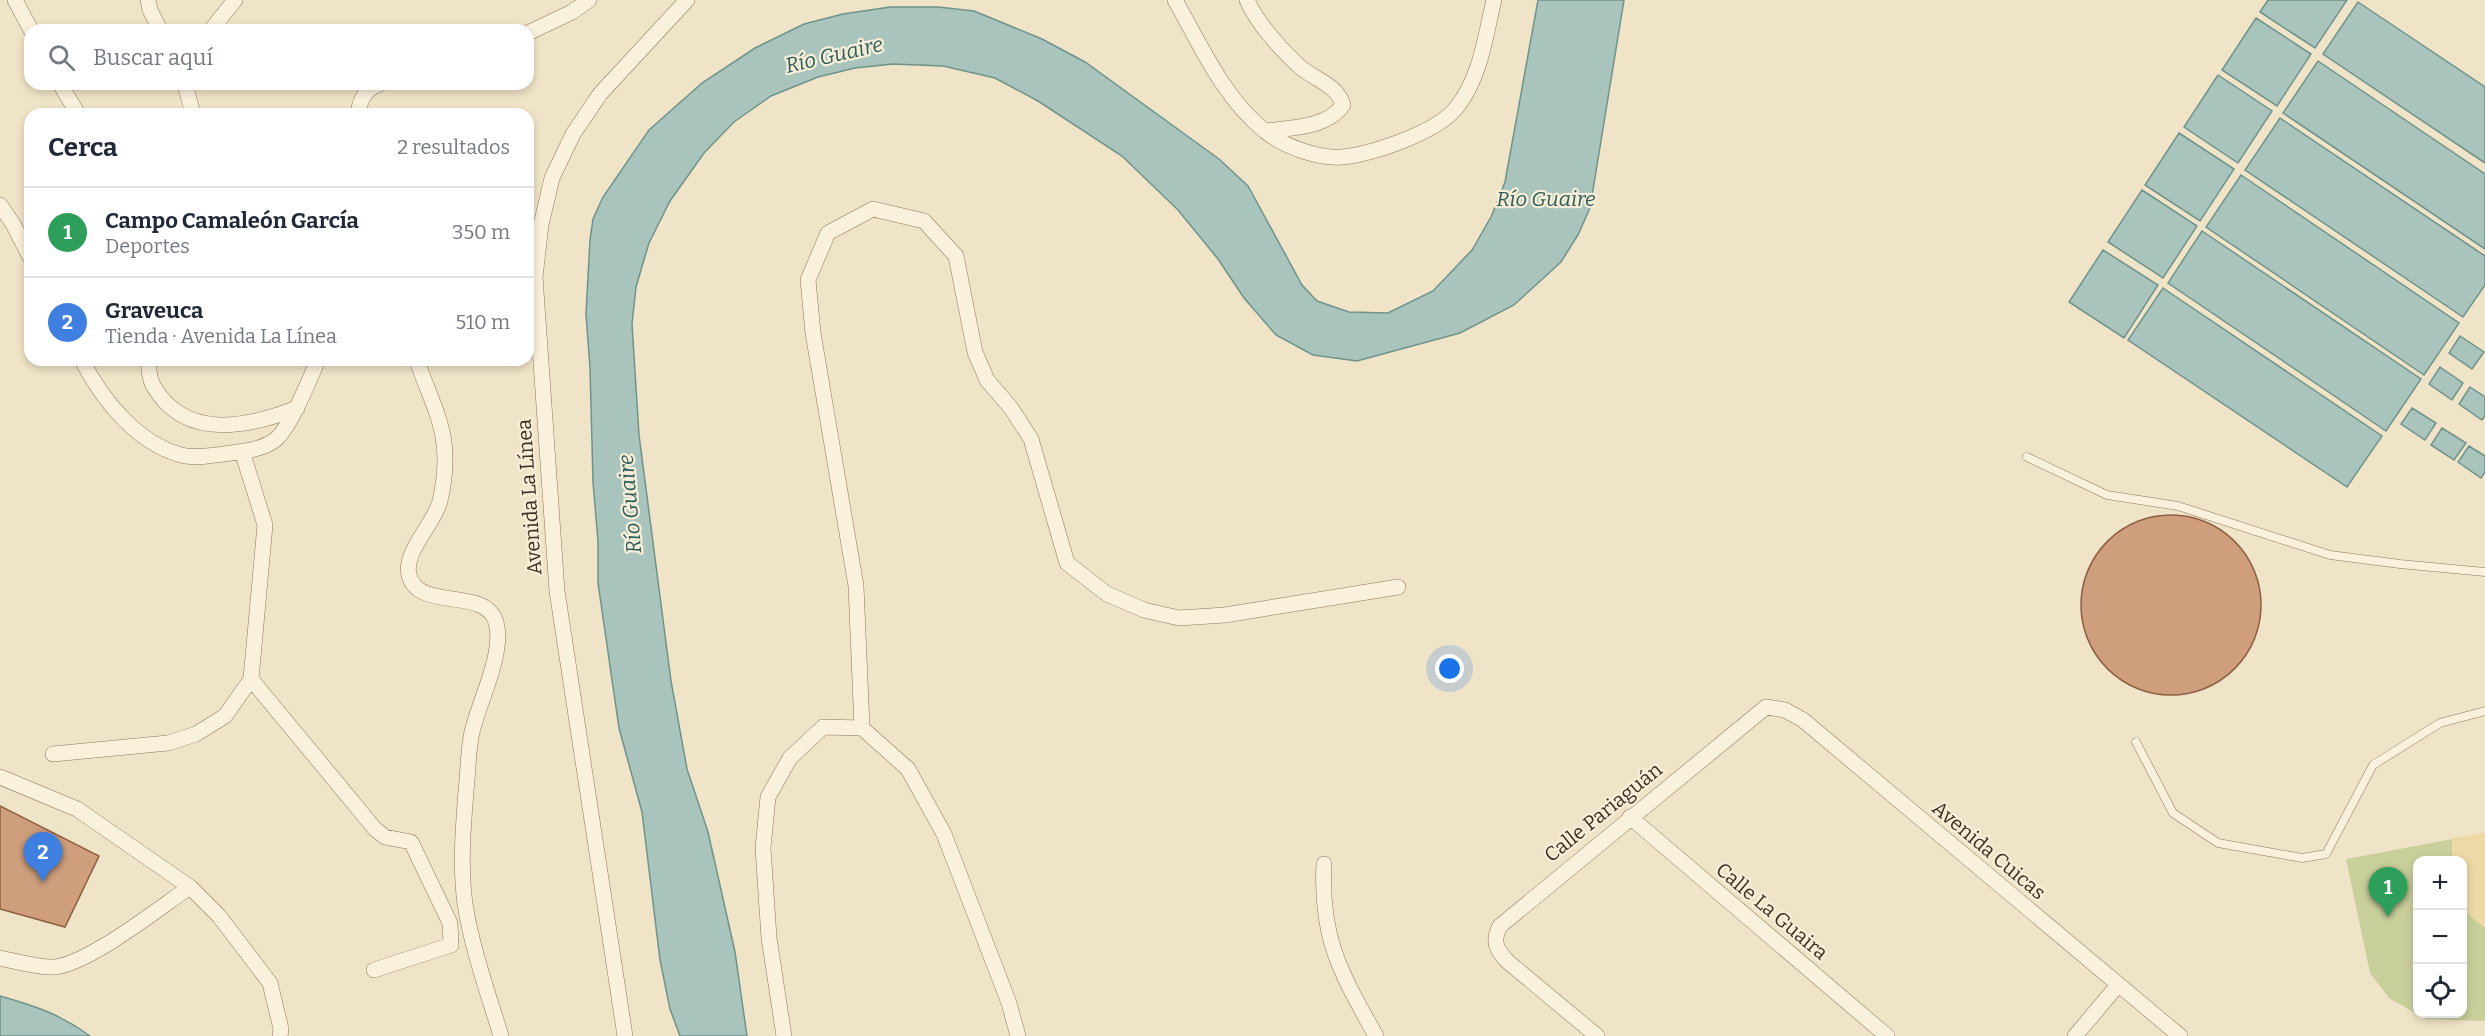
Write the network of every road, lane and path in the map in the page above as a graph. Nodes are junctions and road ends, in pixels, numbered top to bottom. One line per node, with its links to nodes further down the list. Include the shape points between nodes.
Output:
1 (15, 0): 9 (street)
2 (148, 0): 10 (street)
3 (235, 0): 11 (street)
4 (589, 0): 12 (street)
5 (687, 0): 46 (street, Avenida La Línea, via 600,94 573,134 552,178 535,278 557,591)
6 (1175, 0): 19 (street, via 1234,98)
7 (1247, 0): 19 (street, via 1255,18 1300,67 1340,93 1343,105 1336,116 1310,125)
8 (1494, 0): 19 (street, via 1475,79 1456,109 1425,131 1382,148 1340,157 1296,150)
9 (28, 24)
10 (157, 24)
11 (217, 24)
12 (534, 30)
13 (64, 90): 16 (street)
14 (187, 90): 17 (street)
15 (369, 90): 18 (street)
16 (74, 108)
17 (191, 108)
18 (359, 108)
19 (1265, 131)
20 (0, 204): 21 (street)
21 (24, 245)
22 (86, 366): 27 (street, via 114,410 154,444 184,456)
23 (149, 366): 26 (street, via 152,386 169,407 200,424 264,420)
24 (315, 366): 26 (street)
25 (419, 366): 45 (street, via 440,422 445,465 440,503 410,559 409,576 433,597 471,601 486,610 495,620 496,628 494,658 471,737 462,851 465,904)
26 (297, 408): 27 (street, via 275,440)
27 (242, 452): 31 (street, via 265,525)
28 (2027, 457): 29 (lane, via 2107,495 2178,506 2330,555)
29 (2485, 572)
30 (1398, 587): 34 (street, via 1225,615 1179,618 1144,610 1107,594 1067,563 1031,439 987,381 975,352 956,256 924,221 873,209 828,233 808,280 813,333 856,586)
31 (251, 679): 36 (street, via 225,717 196,734 168,743); 42 (street, via 375,829 385,837 411,842 450,922 451,945)
32 (1766, 707): 38 (street, Calle Pariaguán); 43 (street, Avenida Cuicas, via 1785,710 1803,720)
33 (2485, 711): 35 (lane, via 2440,723 2373,765 2326,854 2302,858 2218,843 2174,813)
34 (862, 728): 47 (street, via 823,728 790,758 768,797 764,870 769,938); 48 (street, via 908,770 944,834)
35 (2136, 742)
36 (53, 754)
37 (0, 777): 40 (street, via 77,809)
38 (1630, 818): 50 (street, Calle Pariaguán, via 1500,926 1494,937 1497,950 1507,961); 51 (street, Calle La Guaira)
39 (1324, 864): 49 (street, via 1323,908 1334,954)
40 (190, 887): 41 (street, via 119,936 75,960 54,967); 44 (street, via 219,916 270,983)
41 (0, 958)
42 (374, 970)
43 (2118, 985): 52 (street); 53 (street, Avenida Cuicas)
44 (280, 1036)
45 (501, 1036)
46 (625, 1036)
47 (784, 1036)
48 (1018, 1036)
49 (1376, 1036)
50 (1597, 1036)
51 (1887, 1036)
52 (2075, 1036)
53 (2180, 1036)

